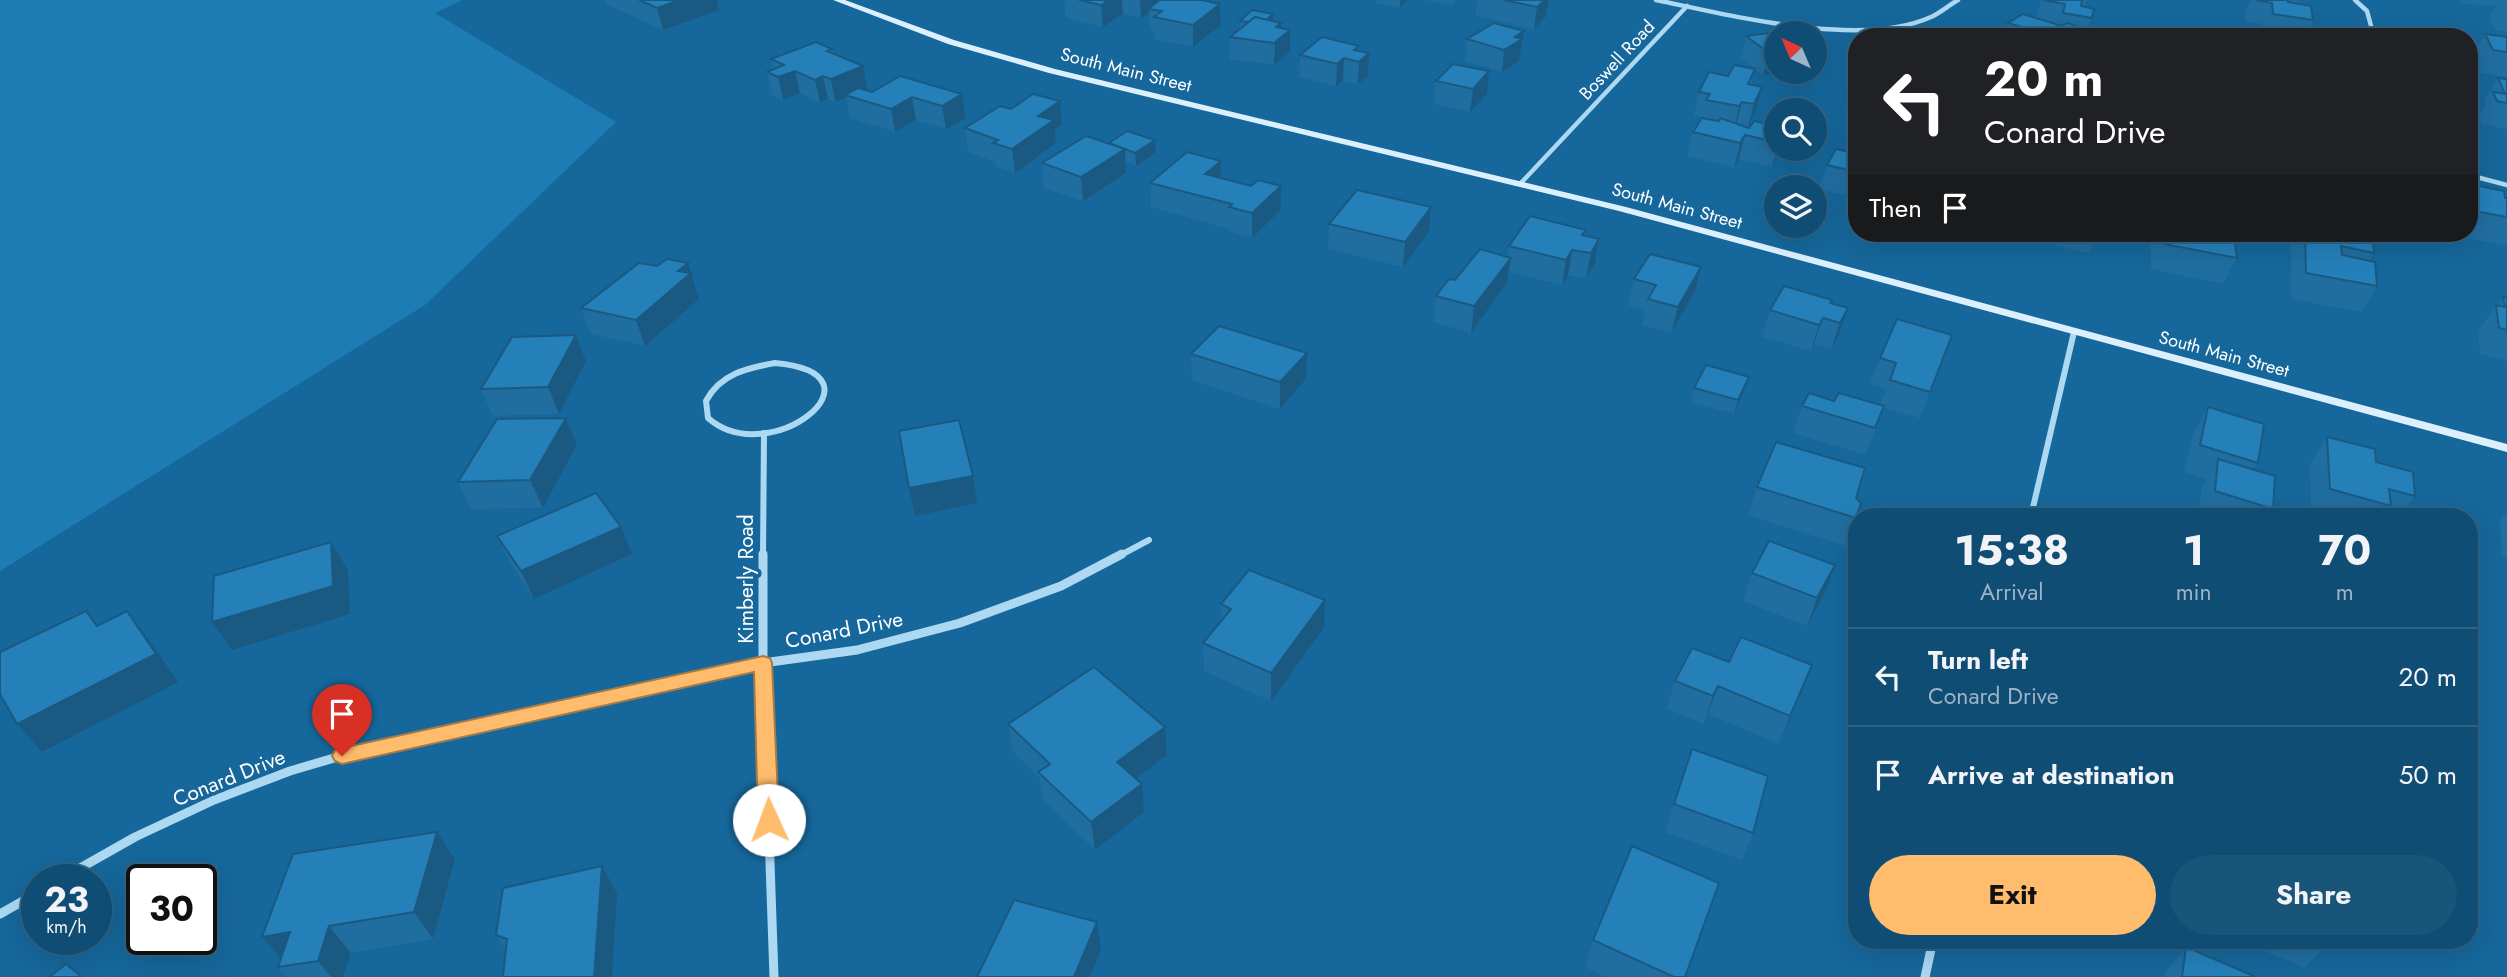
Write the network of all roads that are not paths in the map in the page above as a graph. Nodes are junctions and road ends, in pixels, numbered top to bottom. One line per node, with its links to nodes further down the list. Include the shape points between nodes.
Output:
1 (837, 0): 10 (main road, South Main Street, via 950,43 1052,71)
2 (1656, 0): 5 (street)
3 (1958, 0): 7 (street, via 1933,17)
4 (2355, 0): 8 (street, via 2367,11)
5 (1687, 6): 6 (street, via 1778,23); 10 (street, Boswell Road)
6 (1848, 28)
7 (1872, 28)
8 (2372, 28)
9 (2478, 177): 11 (street)
10 (1520, 184): 12 (main road, South Main Street)
11 (2507, 185)
12 (2074, 332): 14 (main road, South Main Street); 15 (street)
13 (764, 433): 13 (street, via 799,422 822,402 824,382 817,373 792,363 756,366 737,372 710,391 705,415 713,424 726,431); 17 (street, Kimberly Road)
14 (2507, 448)
15 (2033, 508)
16 (1149, 540): 17 (street, Conard Drive, via 1061,586 960,623 857,650)
17 (763, 663): 18 (street, Conard Drive, via 368,748 290,771 214,800); 22 (street, Kimberly Road)
18 (88, 864)
19 (21, 902): 20 (street)
20 (0, 914)
21 (1931, 949): 23 (street)
22 (774, 977)
23 (1925, 977)

